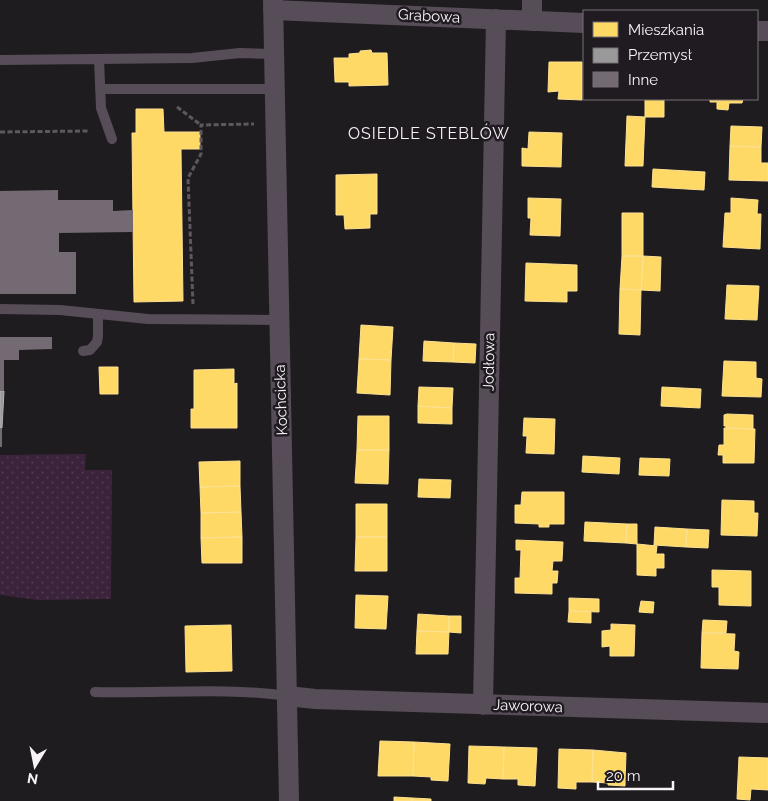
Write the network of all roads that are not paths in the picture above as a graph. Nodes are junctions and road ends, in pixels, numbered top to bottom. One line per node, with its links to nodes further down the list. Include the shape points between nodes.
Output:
1 (532, 0): 4 (street)
2 (273, 5): 3 (street, Grabowa); 6 (street, Kochcicka)
3 (496, 19): 4 (street, Grabowa); 18 (street, Jodłowa)
4 (532, 21): 5 (street, Grabowa)
5 (583, 23)
6 (275, 54): 7 (lane); 10 (street, Kochcicka)
7 (98, 59): 8 (lane); 9 (lane)
8 (0, 60)
9 (100, 89): 10 (lane); 11 (lane, via 101,108)
10 (276, 89): 14 (street, Kochcicka)
11 (110, 135)
12 (0, 309): 13 (lane)
13 (98, 314): 14 (lane, via 148,319); 15 (lane, via 97,342 90,350)
14 (279, 320): 17 (street, Kochcicka)
15 (83, 351)
16 (95, 692): 17 (lane, via 240,691)
17 (288, 696): 18 (street, Jaworowa); 20 (street, Kochcicka)
18 (483, 705): 19 (street, Jaworowa)
19 (768, 713)
20 (289, 801)

